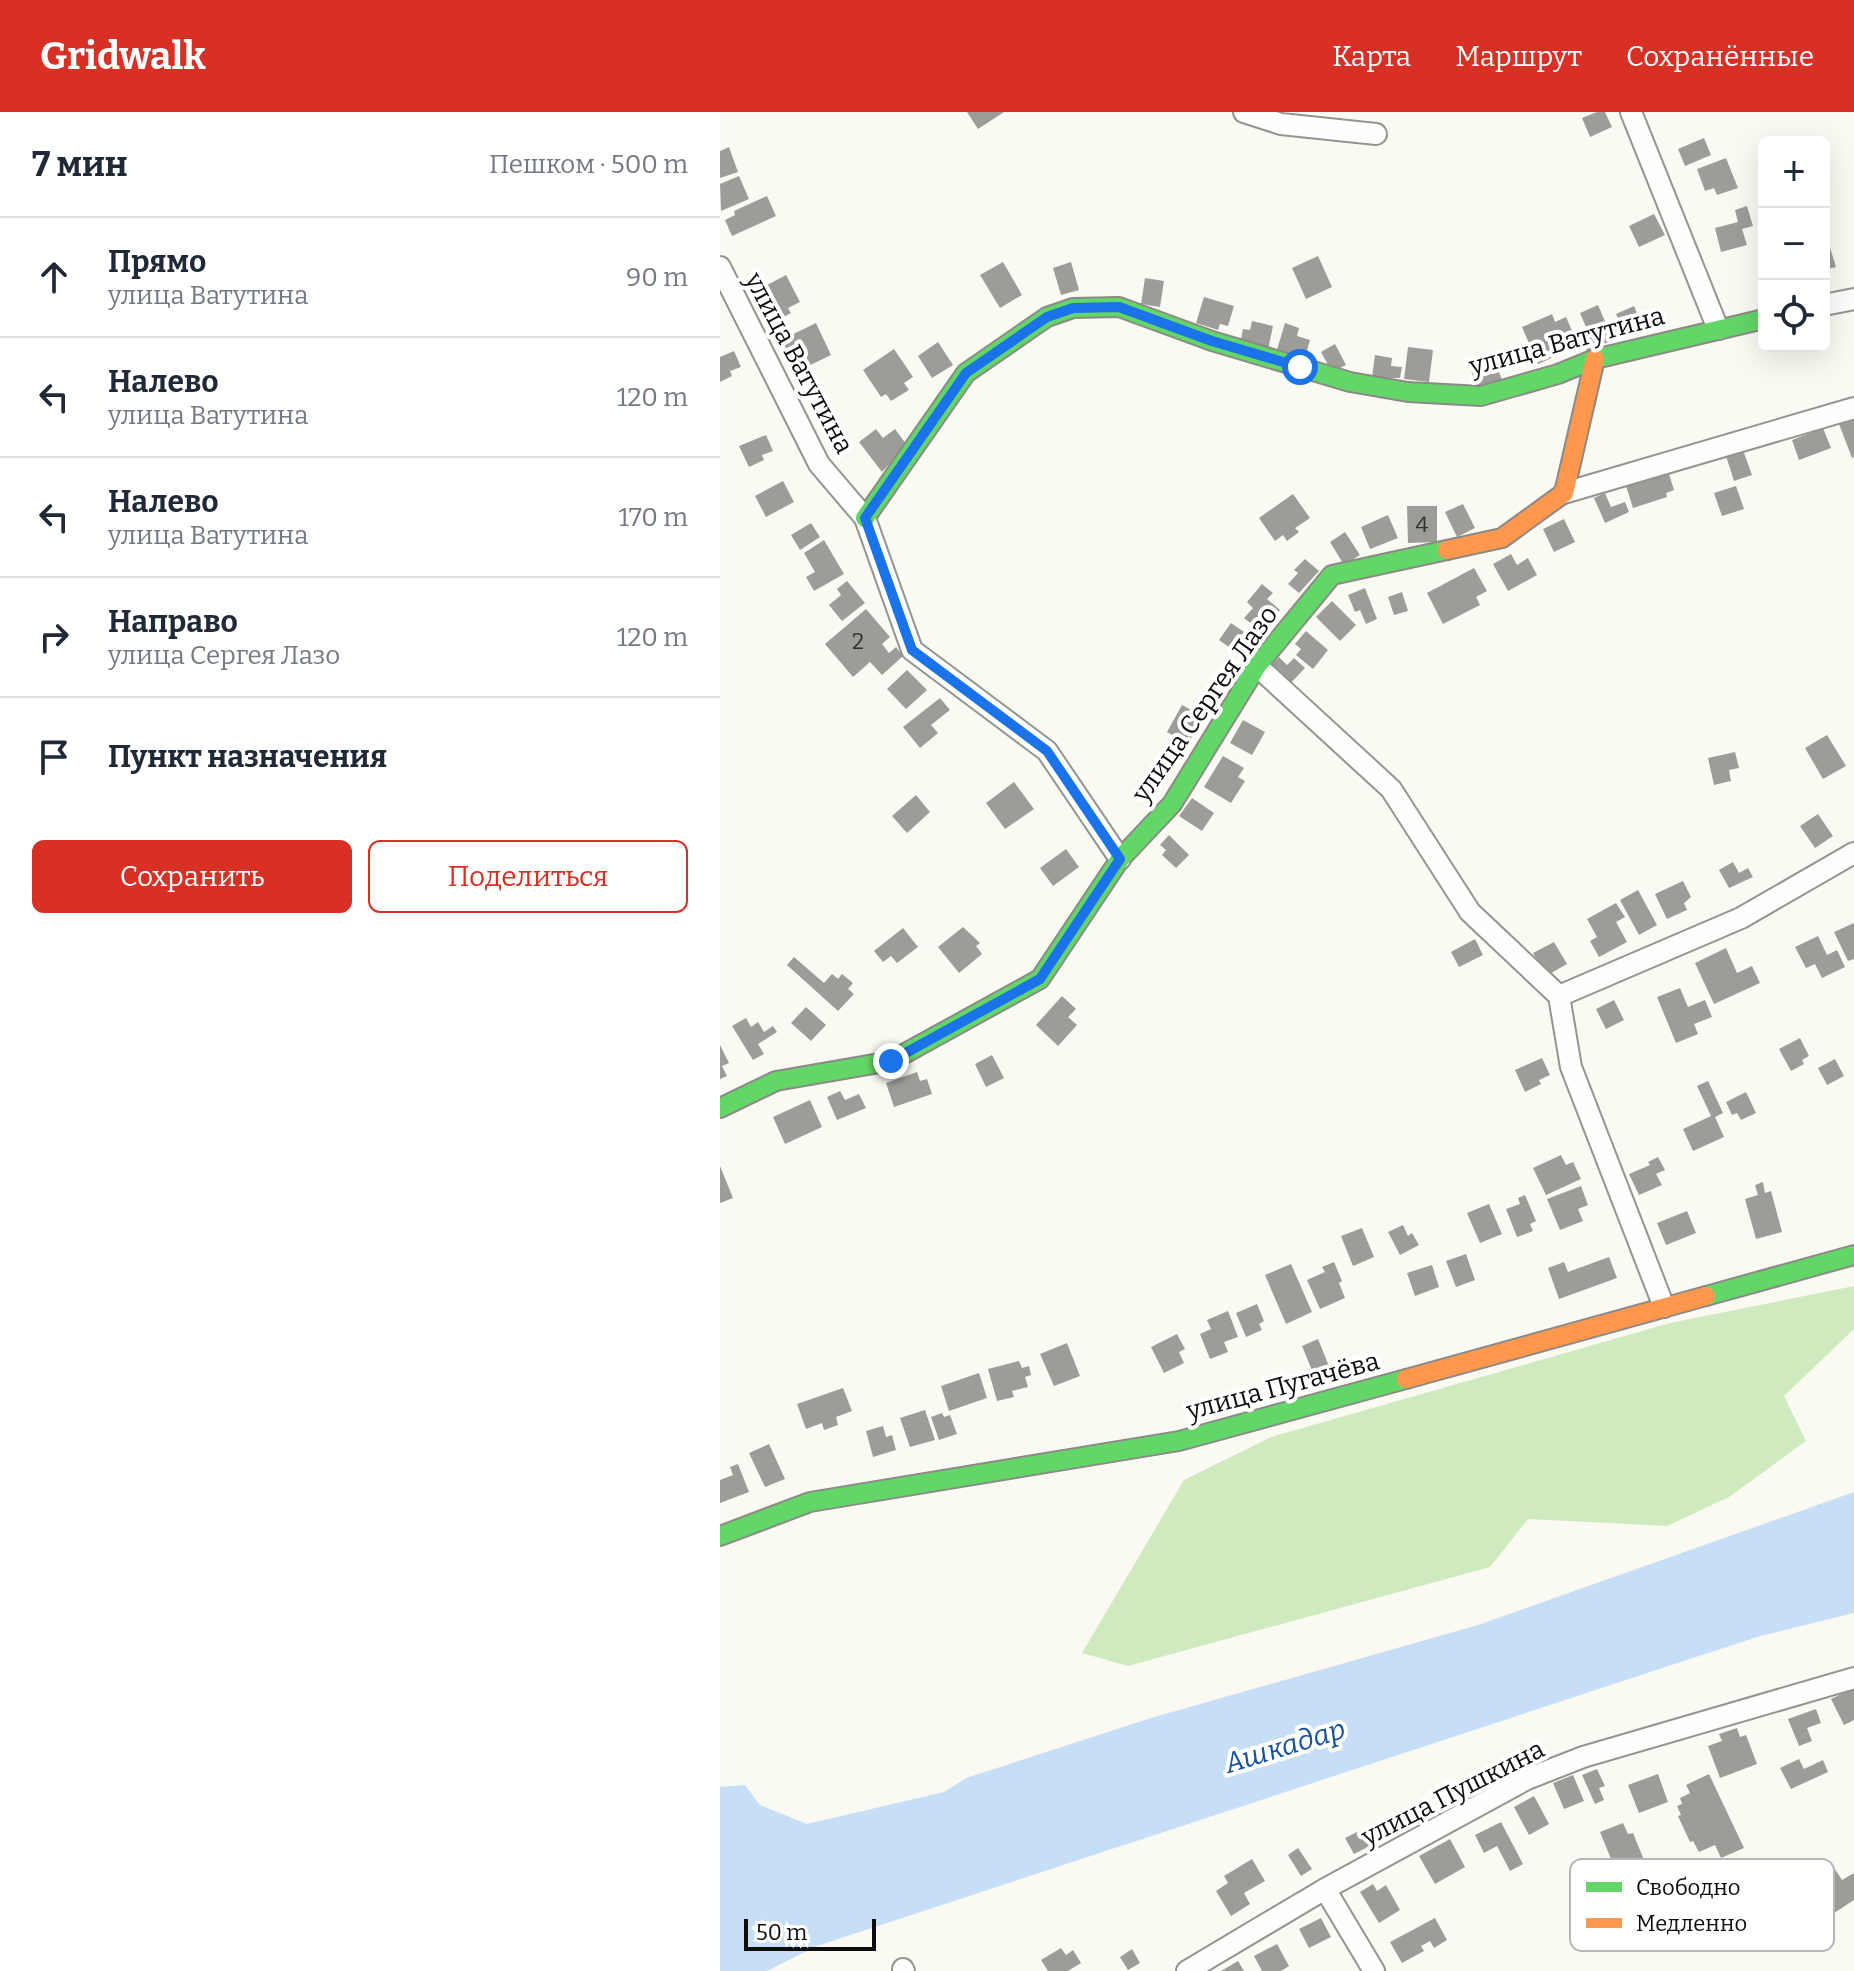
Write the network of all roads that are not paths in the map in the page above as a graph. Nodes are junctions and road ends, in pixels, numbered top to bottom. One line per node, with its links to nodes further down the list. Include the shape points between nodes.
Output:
1 (1244, 112): 3 (street, via 1281,124)
2 (1631, 112): 8 (street)
3 (1376, 134)
4 (720, 267): 12 (street, улица Ватутина, via 819,464)
5 (1854, 299): 6 (street)
6 (1830, 304)
7 (1758, 320): 8 (street, улица Ватутина)
8 (1718, 329): 9 (street, улица Ватутина)
9 (1595, 359): 11 (street); 12 (street, улица Ватутина, via 1481,396 1408,392 1350,382 1119,307 1073,308 1047,317 966,373)
10 (1854, 408): 11 (street, улица Сергея Лазо)
11 (1564, 493): 13 (street, улица Сергея Лазо, via 1502,538 1332,575)
12 (865, 518): 15 (street, улица Ватутина, via 912,650 1047,751)
13 (1257, 666): 15 (street, улица Сергея Лазо, via 1172,804); 16 (street, via 1391,789 1470,912)
14 (1854, 853): 16 (street, via 1741,918)
15 (1120, 859): 17 (street, улица Сергея Лазо, via 1040,979 891,1061 776,1081)
16 (1559, 996): 19 (street, via 1571,1067)
17 (720, 1108)
18 (1854, 1255): 19 (street, улица Пугачёва)
19 (1664, 1307): 20 (street, улица Пугачёва, via 1179,1441 810,1502)
20 (720, 1536)
21 (1854, 1678): 22 (street, улица Пушкина, via 1583,1757 1527,1779)
22 (1325, 1889): 23 (street, улица Пушкина); 24 (street)
23 (1187, 1971)
24 (1374, 1971)

